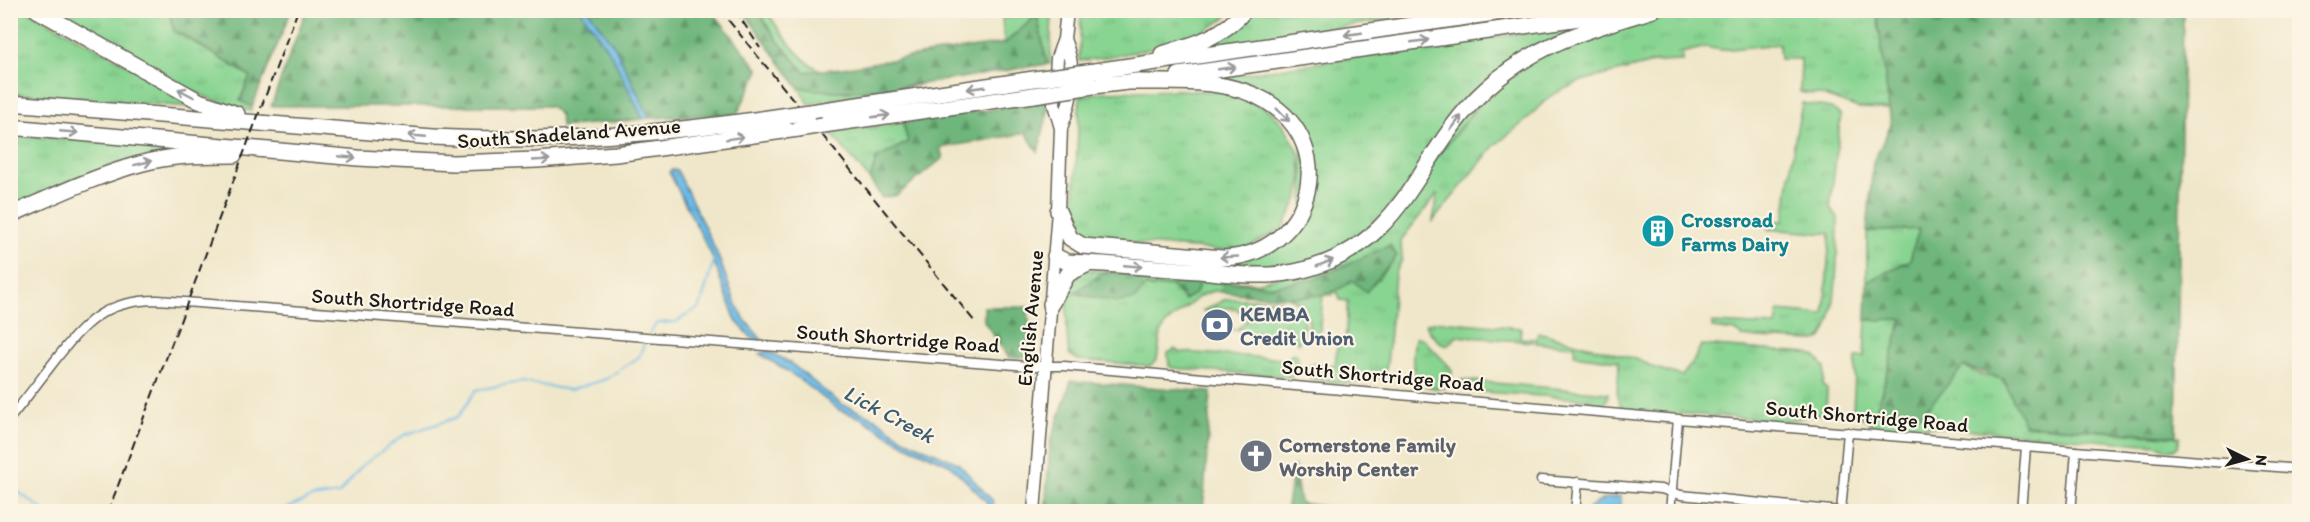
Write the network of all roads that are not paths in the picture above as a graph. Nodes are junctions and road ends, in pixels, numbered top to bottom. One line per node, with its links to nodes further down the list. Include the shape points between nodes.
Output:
1 (37, 10): 12 (highway, one-way to 1, via 210,105)
2 (1067, 10): 14 (street, English Avenue, via 1065,39 1072,59 1070,104 1061,128)
3 (1245, 10): 7 (highway, via 1209,39)
4 (1515, 10): 7 (highway, one-way to 7)
5 (1630, 10): 9 (highway, one-way to 5)
6 (1653, 10): 16 (highway, one-way to 6, via 1262,276 1293,273 1330,261 1361,244 1385,224 1456,121 1480,94 1511,69 1569,36)
7 (1115, 69): 8 (highway, South Shadeland Avenue)
8 (1094, 79): 9 (highway, South Shadeland Avenue); 12 (highway, South Shadeland Avenue, one-way to 12, bridge, via 1034,79 648,134 569,139 458,139); 13 (highway, South Shadeland Avenue, one-way to 8, bridge, via 432,162 537,160 637,152 1034,95)
9 (1128, 82): 16 (highway, one-way to 16, via 1204,83 1267,101 1292,124 1302,141 1309,168 1307,196 1299,215 1281,237 1242,256)
10 (10, 103): 12 (highway, South Shadeland Avenue)
11 (10, 127): 13 (highway, South Shadeland Avenue, one-way to 13)
12 (302, 127)
13 (309, 153): 15 (highway, one-way to 13, via 96,177 144,163 201,155)
14 (1058, 211): 16 (highway, via 1071,240); 17 (street, English Avenue)
15 (10, 215)
16 (1092, 255): 17 (highway, via 1067,262); 18 (highway, via 1068,274)
17 (1054, 256): 18 (street, English Avenue)
18 (1051, 304): 19 (street, English Avenue)
19 (1045, 366): 20 (street, South Shortridge Road, via 142,300 111,307 85,324); 21 (street, South Shortridge Road); 30 (street, English Avenue)
20 (10, 418)
21 (1678, 419): 22 (street, South Shortridge Road); 28 (street)
22 (1848, 432): 23 (street, South Shortridge Road); 33 (street)
23 (2026, 447): 24 (street, South Shortridge Road); 34 (street)
24 (2076, 451): 25 (street, South Shortridge Road); 35 (street)
25 (2300, 469)
26 (1541, 480): 27 (street)
27 (1578, 482): 28 (street); 31 (street)
28 (1672, 492): 29 (street); 32 (street)
29 (1756, 507): 33 (street)
30 (1034, 512)
31 (1575, 512)
32 (1670, 512)
33 (1841, 512)
34 (2021, 512)
35 (2071, 512)

